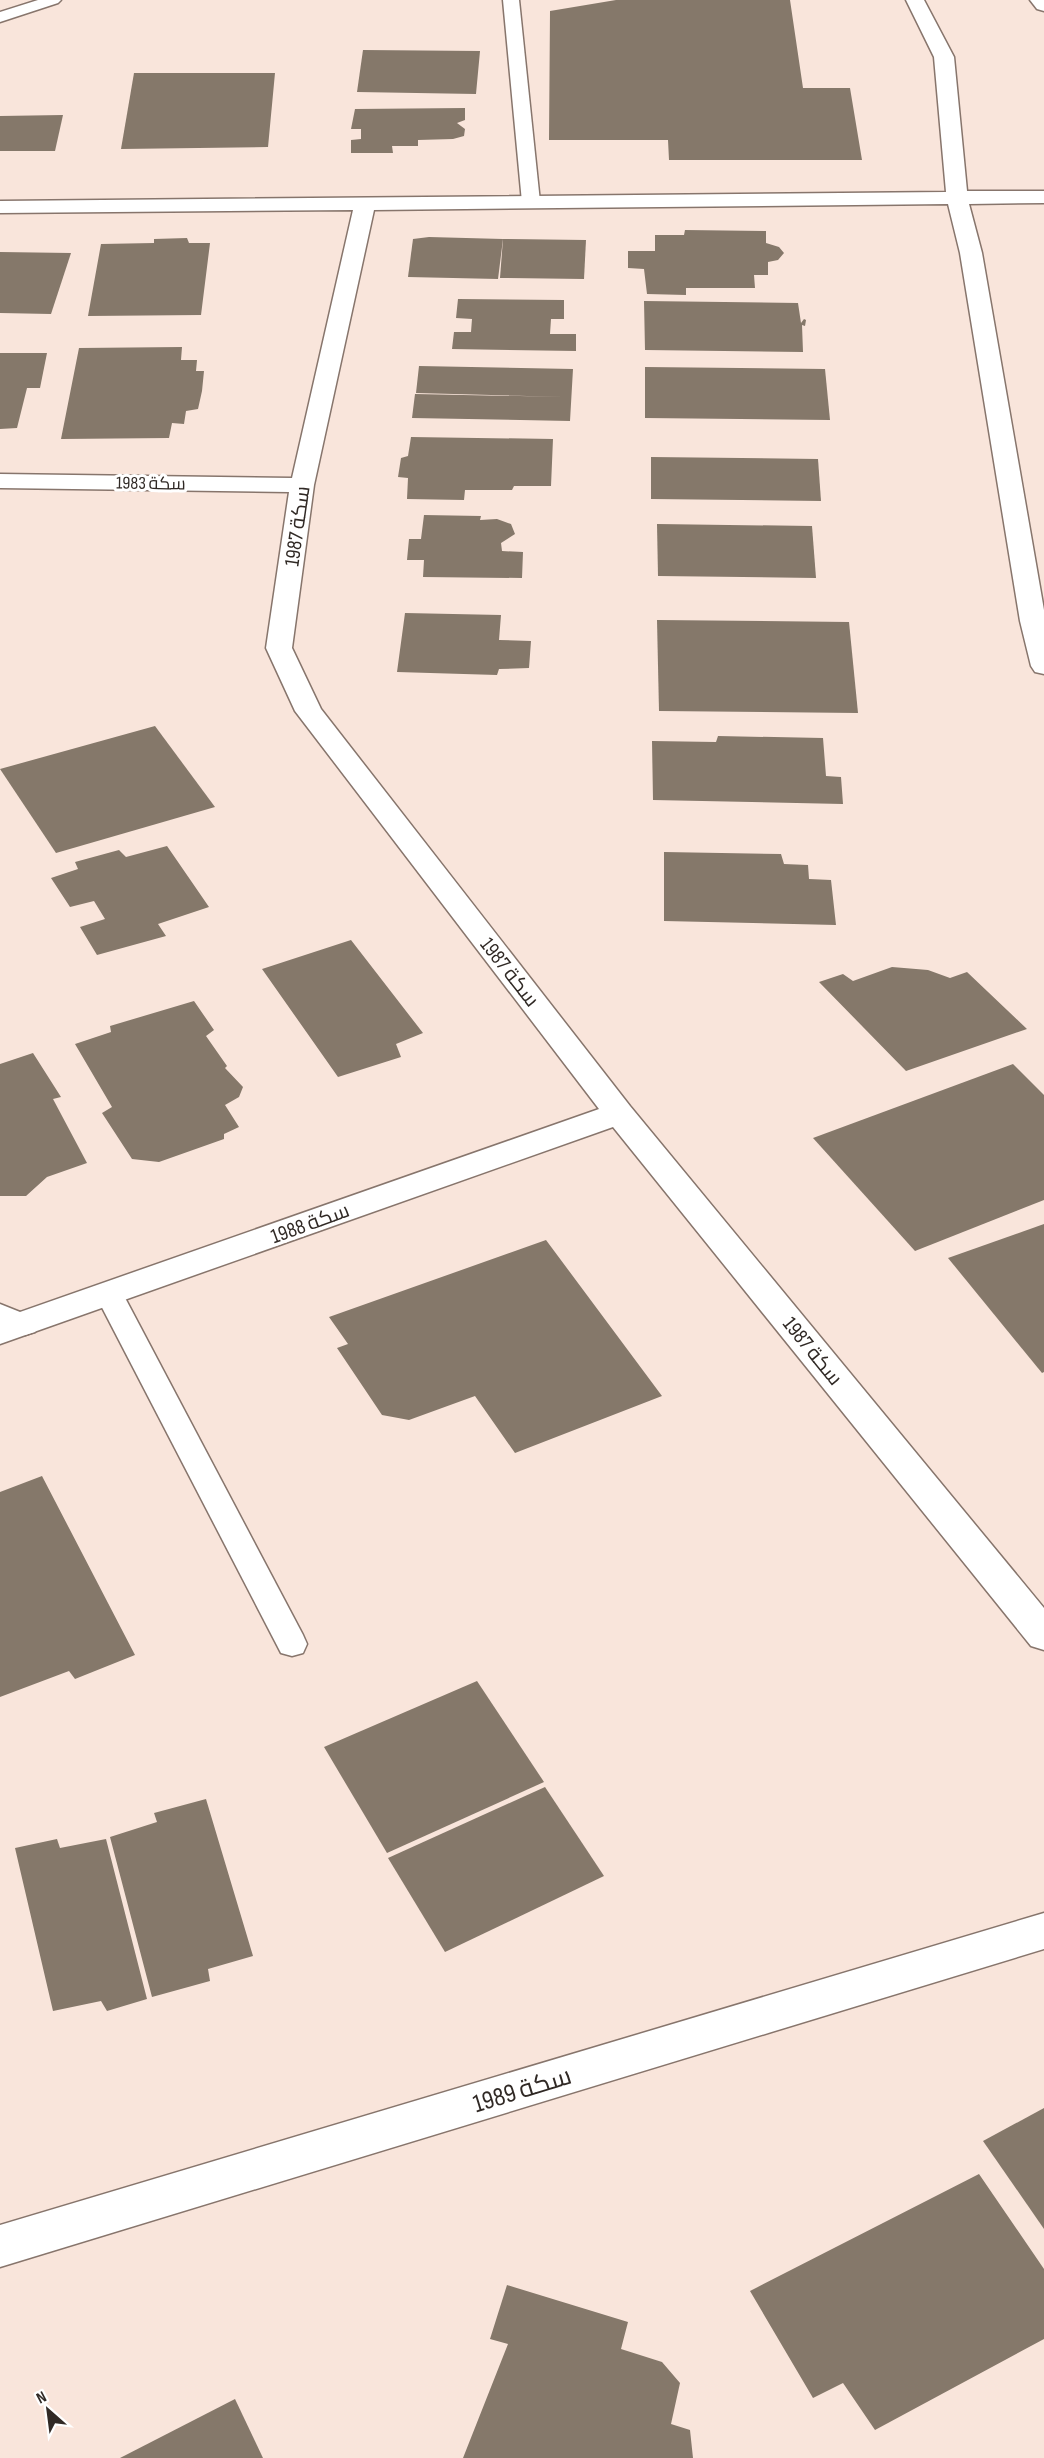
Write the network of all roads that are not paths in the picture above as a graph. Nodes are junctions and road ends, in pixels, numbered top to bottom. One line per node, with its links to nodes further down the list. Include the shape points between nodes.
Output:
1 (53, 0): 6 (lane)
2 (511, 0): 9 (lane)
3 (915, 0): 8 (street, via 944,57)
4 (1039, 0): 5 (street)
5 (1044, 5)
6 (0, 17)
7 (1044, 197): 8 (street)
8 (957, 198): 9 (street); 14 (street, via 971,253)
9 (531, 202): 10 (street)
10 (365, 203): 11 (street); 13 (street, سكة 1987)
11 (0, 207)
12 (0, 481): 13 (street, سكة 1983)
13 (302, 485): 15 (street, سكة 1987, via 279,648 308,711)
14 (1044, 666)
15 (620, 1113): 16 (street, سكة 1988); 18 (street, سكة 1987)
16 (109, 1294): 17 (street, سكة 1988); 19 (lane)
17 (8, 1324)
18 (1044, 1635)
19 (292, 1644)
20 (1044, 1931): 21 (street, سكة 1989)
21 (0, 2246)

